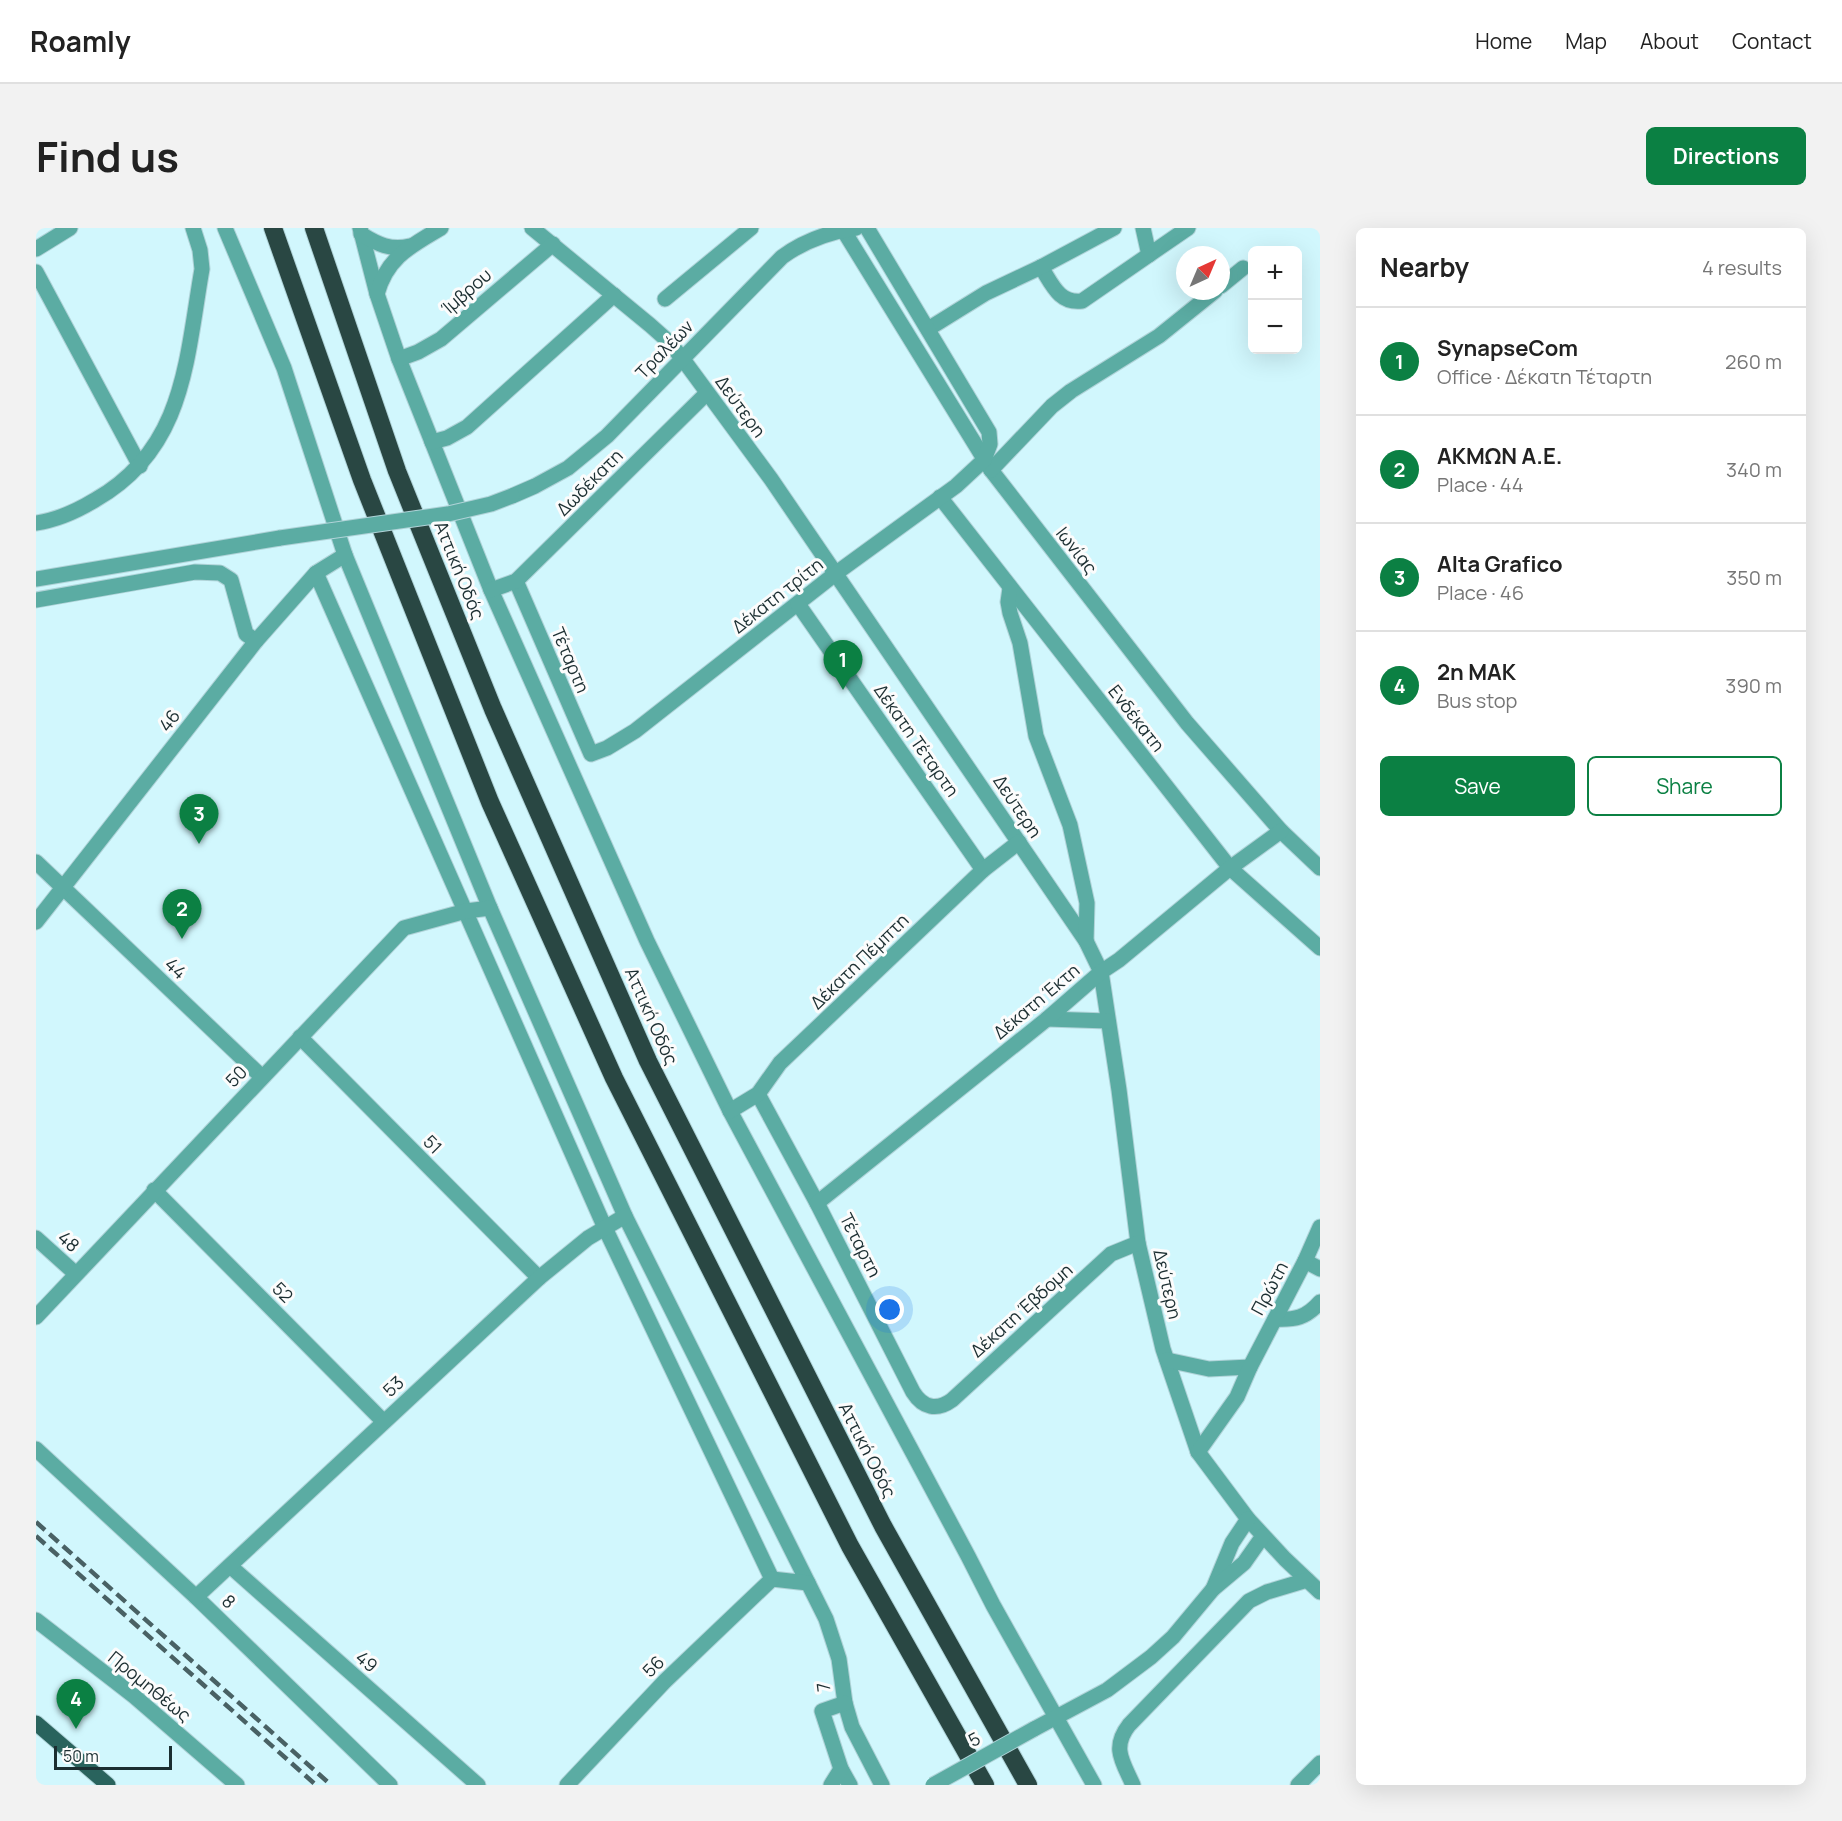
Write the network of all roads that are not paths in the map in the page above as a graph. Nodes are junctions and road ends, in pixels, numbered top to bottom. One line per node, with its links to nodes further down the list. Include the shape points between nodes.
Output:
1 (70, 228): 17 (street)
2 (193, 228): 33 (street, via 201,269 180,392 158,441)
3 (225, 228): 36 (street, 7, via 284,368)
4 (273, 228): 110 (highway, via 362,480 490,802 614,1078 850,1546)
5 (315, 228): 111 (highway, Αττική Οδός, via 406,493 493,709 648,1061 883,1526)
6 (441, 228): 16 (street)
7 (532, 228): 15 (street, Δεύτερη)
8 (751, 228): 25 (street)
9 (867, 228): 27 (street)
10 (1114, 228): 19 (street)
11 (1143, 228): 18 (street)
12 (1188, 228): 18 (street)
13 (847, 229): 28 (street, Τραλέων, via 798,245 782,257); 32 (street, Ιωνίας)
14 (360, 231): 16 (street, via 393,248); 23 (street)
15 (552, 244): 24 (street, Δεύτερη); 29 (street, Ίμβρου, via 441,339)
16 (412, 245): 23 (street, via 386,270)
17 (36, 249)
18 (1149, 255): 19 (street, via 1082,302 1067,301)
19 (1041, 267): 27 (street, via 986,293)
20 (1243, 268): 22 (street)
21 (36, 272): 33 (street)
22 (1230, 279)
23 (377, 294): 29 (street)
24 (614, 295): 28 (street, Δεύτερη, via 668,340); 31 (street, via 467,427)
25 (665, 299)
26 (1204, 300): 32 (street, Δέκατη τρίτη, via 1159,336 1071,391)
27 (928, 329): 32 (street, via 989,432)
28 (682, 358): 30 (street, Δεύτερη); 39 (street, Τραλέων, bridge, via 587,453 550,478 491,504)
29 (399, 359): 31 (street)
30 (707, 393): 38 (street, Δεύτερη); 40 (street, Δωδέκατη)
31 (432, 442): 42 (street)
32 (987, 465): 34 (street, Δέκατη τρίτη); 47 (street, Ιωνίας, via 1187,723)
33 (140, 466): 35 (street, via 121,484 76,511)
34 (940, 497): 38 (street, Δέκατη τρίτη); 41 (street, Ενδέκατη)
35 (36, 523)
36 (345, 555): 37 (street, 46); 54 (street, 7)
37 (316, 573): 45 (street, 46); 55 (street)
38 (835, 574): 44 (street, Δέκατη τρίτη); 48 (street, Δεύτερη)
39 (36, 579)
40 (516, 581): 42 (street, Δωδέκατη); 46 (street, Τέταρτη)
41 (1010, 588): 50 (street, Ενδέκατη); 57 (street, via 1008,602 1020,643 1036,736 1070,825 1087,903)
42 (491, 590): 65 (street, via 647,941)
43 (36, 600): 45 (street, via 195,572 220,573 231,580 246,634)
44 (798, 604): 46 (street, Δέκατη τρίτη, via 635,730); 52 (street, Δέκατη Τέταρτη)
45 (255, 641): 53 (street, 46)
46 (591, 754)
47 (1281, 831): 50 (street, Δέκατη Έκτη); 51 (street, Ιωνίας)
48 (1019, 842): 52 (street, Δέκατη Πέμπτη); 57 (street, Δεύτερη)
49 (36, 862): 53 (street, 44)
50 (1230, 868): 58 (street, Ενδέκατη); 59 (street, Δέκατη Έκτη)
51 (1320, 868)
52 (983, 870): 64 (street, Δέκατη Πέμπτη, via 780,1064)
53 (63, 886): 56 (street, 46); 63 (street, 44)
54 (490, 908): 55 (street, 50); 68 (street, 7)
55 (466, 911): 62 (street, 50, via 404,928); 70 (street)
56 (36, 922)
57 (1086, 941): 59 (street, Δεύτερη)
58 (1320, 948)
59 (1101, 972): 60 (street, Δέκατη Έκτη); 61 (street, Δεύτερη)
60 (1047, 1019): 61 (street); 67 (street, Δέκατη Έκτη)
61 (1108, 1021): 72 (street, Δεύτερη)
62 (300, 1037): 63 (street, 50); 76 (street, 51)
63 (262, 1077): 66 (street, 50)
64 (758, 1094): 65 (street, Δέκατη Πέμπτη); 67 (street, Τέταρτη)
65 (730, 1111): 97 (street)
66 (154, 1190): 75 (street, 50); 83 (street, 52)
67 (817, 1203): 82 (street, Τέταρτη, via 913,1392 918,1400)
68 (625, 1216): 70 (street, 53); 91 (street, 7)
69 (1320, 1227): 73 (street, Πρώτη)
70 (605, 1228): 76 (street, 53); 89 (street)
71 (36, 1238): 75 (street, 48)
72 (1138, 1243): 80 (street, Δεύτερη); 82 (street, Δέκατη Έβδομη, via 1111,1254 952,1400)
73 (1305, 1261): 74 (street); 79 (street, Πρώτη)
74 (1320, 1269)
75 (76, 1274): 78 (street, 50)
76 (538, 1278): 83 (street, 53)
77 (1320, 1302): 79 (street, via 1303,1317)
78 (36, 1317)
79 (1275, 1319): 81 (street, Πρώτη)
80 (1167, 1360): 81 (street, via 1209,1369); 85 (street, Δεύτερη)
81 (1250, 1367): 85 (street, Πρώτη, via 1237,1397)
82 (932, 1407)
83 (383, 1421): 88 (street, 53)
84 (36, 1449): 94 (street, 8)
85 (1198, 1452): 86 (street, Δεύτερη)
86 (1248, 1520): 87 (street, Δεύτερη); 92 (street, via 1232,1543)
87 (1263, 1536): 90 (street, Δεύτερη); 92 (street, via 1244,1563)
88 (230, 1566): 94 (street, 53); 104 (street, 49)
89 (772, 1579): 91 (street); 105 (street, 56, via 665,1681)
90 (1307, 1580): 93 (street, Δεύτερη); 113 (street, via 1248,1601 1129,1725 1118,1746)
91 (808, 1583): 96 (street, 7, via 833,1638)
92 (1213, 1589): 97 (street, via 1151,1657 1107,1690)
93 (1320, 1592)
94 (196, 1597): 103 (street, 8)
95 (36, 1620): 101 (street, Προμηθέως, via 134,1696)
96 (845, 1703): 100 (street, via 822,1711); 108 (street, 7, via 862,1749)
97 (1056, 1717): 109 (street, 5, bridge); 112 (street)
98 (37, 1725): 102 (main road)
99 (1320, 1763): 114 (street)
100 (841, 1769): 106 (street); 107 (street)
101 (230, 1783)
102 (108, 1785)
103 (390, 1785)
104 (478, 1785)
105 (567, 1785)
106 (831, 1785)
107 (850, 1785)
108 (882, 1785)
109 (933, 1785)
110 (985, 1785)
111 (1028, 1785)
112 (1094, 1785)
113 (1133, 1785)
114 (1298, 1785)

